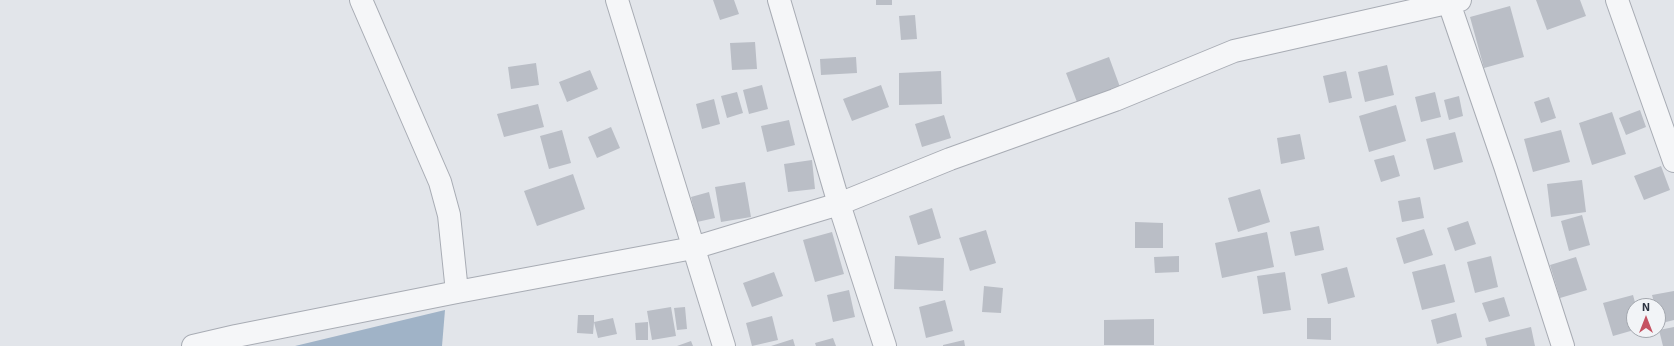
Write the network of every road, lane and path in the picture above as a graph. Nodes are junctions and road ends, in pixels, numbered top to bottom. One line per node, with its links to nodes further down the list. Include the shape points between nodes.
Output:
1 (361, 0): 9 (street, via 440,182 449,215)
2 (617, 0): 8 (street)
3 (779, 0): 7 (street)
4 (1617, 0): 6 (street)
5 (1452, 1): 7 (street, via 1234,51 1115,100 950,159); 13 (street)
6 (1674, 161)
7 (839, 204): 8 (street); 12 (street)
8 (693, 248): 9 (street); 11 (street)
9 (457, 292): 10 (street)
10 (193, 346)
11 (724, 346)
12 (885, 346)
13 (1563, 346)

